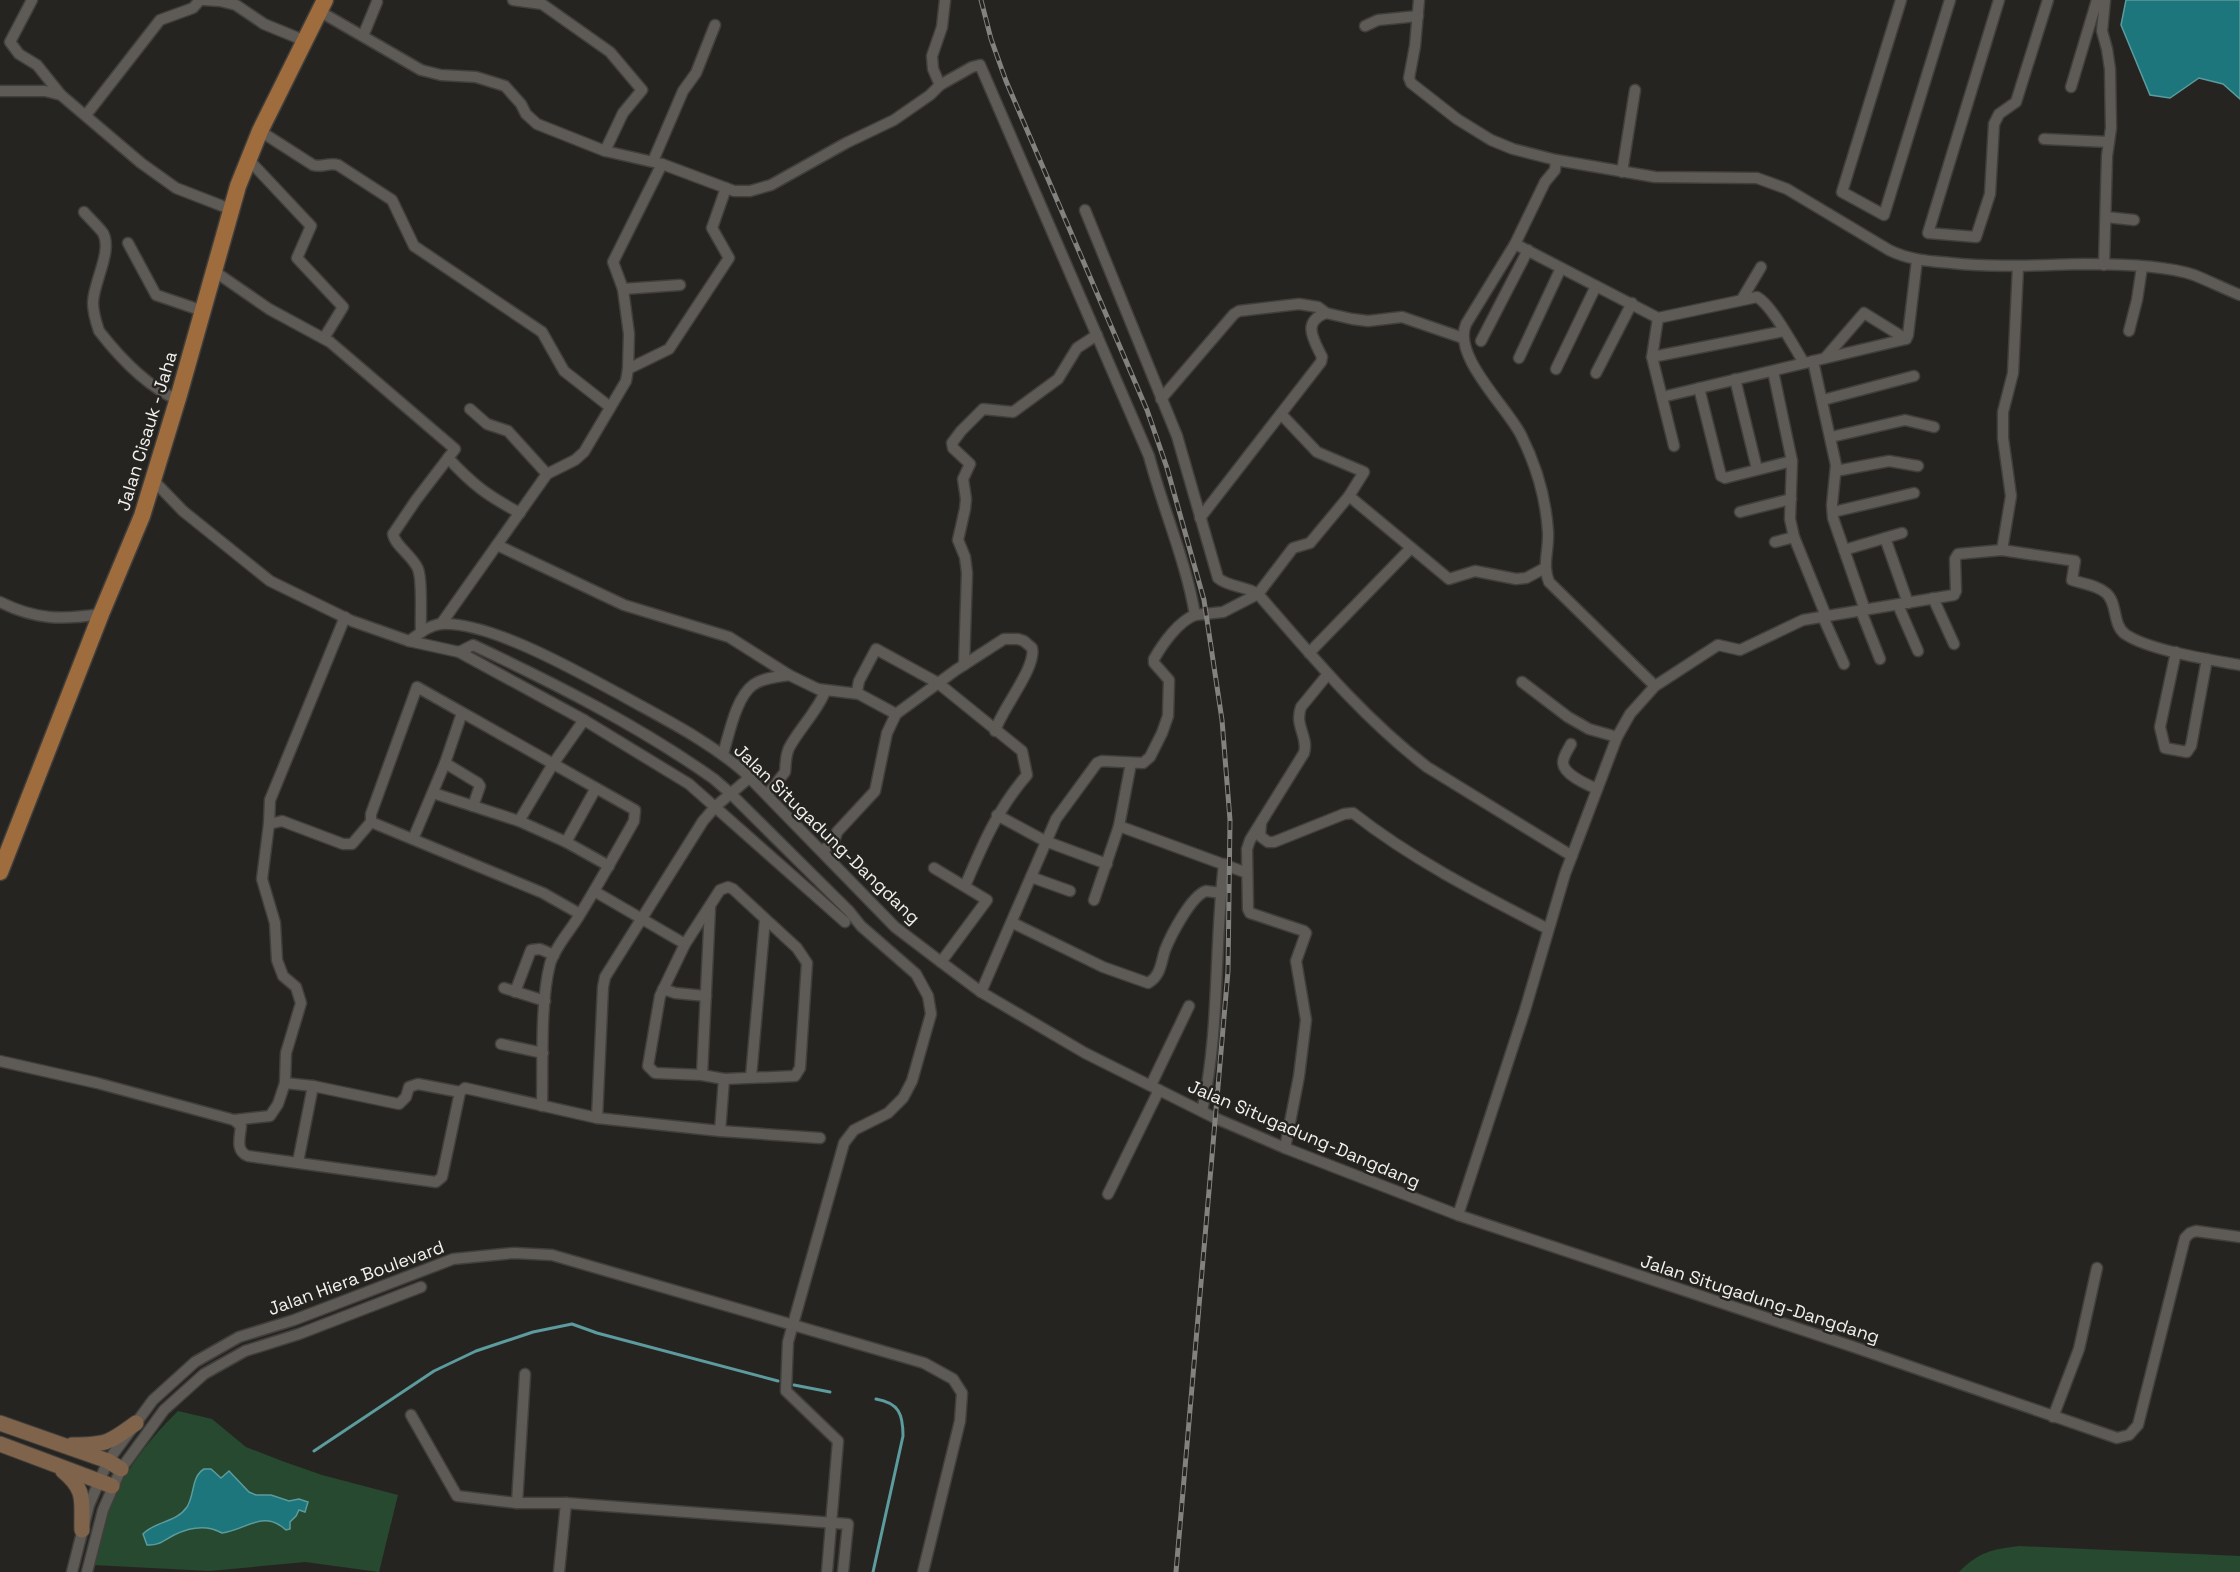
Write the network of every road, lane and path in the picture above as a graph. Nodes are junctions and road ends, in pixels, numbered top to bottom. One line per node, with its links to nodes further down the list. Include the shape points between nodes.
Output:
1 (32, 0): 23 (street, via 10,42 19,54 37,64)
2 (202, 0): 18 (street, via 236,5 264,24); 24 (street, via 193,8 160,20)
3 (513, 0): 28 (street, via 542,4 610,52 642,90 623,113)
4 (945, 0): 19 (street, via 942,27 932,56)
5 (1419, 0): 14 (street)
6 (1902, 0): 7 (street, via 1842,192 1884,214)
7 (1950, 0)
8 (1999, 0): 9 (street, via 1928,233 1976,237 1990,194 1994,124 1999,114 2016,102)
9 (2048, 0)
10 (2097, 0): 20 (street)
11 (2105, 0): 27 (street, via 2102,31 2109,69)
12 (377, 2): 17 (street)
13 (322, 5): 17 (street); 18 (main road, Jalan Cisauk - Jaha)
14 (1418, 16): 16 (street, via 1378,20); 30 (street, via 1409,78 1416,89 1491,140)
15 (715, 25): 31 (street, via 696,73 683,91)
16 (1365, 26)
17 (363, 36): 28 (street, via 431,74 476,78 505,86 533,122)
18 (303, 40): 25 (main road, Jalan Cisauk - Jaha)
19 (940, 85): 33 (street, via 894,120 771,185 750,191); 60 (street, via 980,65)
20 (2071, 87)
21 (0, 90): 23 (street)
22 (1635, 90): 32 (street)
23 (61, 95): 24 (street)
24 (86, 115): 34 (street, via 176,188)
25 (260, 131): 29 (main road, Jalan Cisauk - Jaha); 80 (street, via 313,165 338,165 392,200 414,246 542,332 564,371)
26 (2044, 139): 27 (street)
27 (2109, 142): 37 (street)
28 (605, 151): 31 (street)
29 (249, 159): 34 (main road, Jalan Cisauk - Jaha); 61 (street, via 311,226 297,258 343,307)
30 (1556, 160): 32 (street); 40 (street, via 1555,170 1545,182)
31 (658, 163): 33 (street); 51 (street, via 613,262)
32 (1622, 172): 42 (street, via 1668,178 1742,177 1776,184 1888,250)
33 (726, 188): 69 (street, via 712,228 729,258 669,349)
34 (230, 209): 48 (main road, Jalan Cisauk - Jaha)
35 (1085, 210): 77 (street)
36 (84, 212): 78 (street, via 103,234 106,244 93,303 99,331 146,381)
37 (2106, 217): 38 (street); 43 (street)
38 (2134, 220)
39 (128, 243): 55 (street, via 156,295)
40 (1515, 244): 41 (street); 62 (street, via 1466,324)
41 (1528, 250): 47 (street); 64 (street)
42 (1917, 260): 45 (street); 63 (street)
43 (2104, 265): 45 (street); 46 (street)
44 (1761, 267): 53 (street)
45 (2018, 267): 107 (street, via 2013,373 2003,412 2011,496)
46 (2142, 267): 52 (street, via 2194,275); 59 (street)
47 (1561, 268): 50 (street); 66 (street)
48 (214, 272): 55 (main road, Jalan Cisauk - Jaha); 61 (street, via 269,309)
49 (680, 285): 51 (street)
50 (1596, 285): 54 (street); 70 (street)
51 (623, 289): 69 (street, via 629,334)
52 (2240, 296)
53 (1742, 298): 57 (street); 58 (street, via 1762,300)
54 (1632, 303): 57 (street); 72 (street)
55 (203, 311): 78 (main road, Jalan Cisauk - Jaha)
56 (1326, 313): 62 (street, via 1360,321 1402,317); 77 (street, via 1318,307 1299,304 1239,311); 82 (street, via 1313,321 1311,330 1323,357 1321,362)
57 (1658, 318): 65 (street)
58 (1784, 331): 65 (street); 68 (street)
59 (2129, 331)
60 (1097, 335): 115 (street, via 1149,456); 131 (street, via 1077,348 1058,379 1013,412 983,409 952,443 970,464 963,479 966,499 957,540 967,573)
61 (324, 338): 86 (street, via 455,449)
62 (1463, 338): 108 (street, via 1473,364 1520,434 1541,488 1548,532)
63 (1905, 339): 67 (street); 67 (street, via 1864,313)
64 (1481, 341)
65 (1652, 357): 76 (street)
66 (1519, 358)
67 (1825, 358): 68 (street)
68 (1808, 362): 71 (street); 79 (street)
69 (628, 369): 80 (street, via 626,381)
70 (1556, 369)
71 (1773, 370): 74 (street); 87 (street)
72 (1596, 373)
73 (1914, 376): 79 (street)
74 (1735, 379): 75 (street); 89 (street)
75 (1699, 388): 76 (street); 89 (street, via 1721,476)
76 (1662, 397): 85 (street)
77 (1161, 399): 99 (street, via 1177,436)
78 (178, 400): 92 (main road, Jalan Cisauk - Jaha)
79 (1823, 400): 84 (street)
80 (610, 407): 91 (street, via 584,452)
81 (470, 409): 91 (street, via 486,424 508,431)
82 (1281, 414): 94 (street, via 1317,452 1364,472); 99 (street)
83 (1934, 427): 84 (street, via 1905,420)
84 (1831, 437): 90 (street)
85 (1674, 446)
86 (448, 458): 98 (street, via 487,495); 120 (street, via 393,534 419,570)
87 (1792, 461): 89 (street); 95 (street)
88 (1918, 466): 90 (street, via 1889,461)
89 (1757, 469)
90 (1836, 471): 97 (street)
91 (547, 474): 98 (street)
92 (154, 481): 114 (main road, Jalan Cisauk - Jaha); 117 (street, via 183,511 270,581)
93 (1914, 493): 97 (street)
94 (1350, 496): 105 (street); 109 (street, via 1310,543 1293,548)
95 (1791, 499): 96 (street); 101 (street)
96 (1740, 512)
97 (1833, 512): 106 (street)
98 (520, 513): 104 (street)
99 (1200, 518): 109 (street, via 1218,578)
100 (1902, 533): 102 (street)
101 (1794, 537): 103 (street); 116 (street)
102 (1885, 538): 106 (street); 112 (street)
103 (1775, 542)
104 (497, 545): 118 (street); 134 (street, via 624,605 729,637)
105 (1410, 549): 108 (street, via 1449,579 1475,571 1526,578); 126 (street)
106 (1844, 550): 113 (street)
107 (2002, 550): 110 (street, via 1958,554 1955,593); 125 (street, via 2075,561 2072,580 2109,595 2118,626 2124,633)
108 (1545, 568): 137 (street, via 1549,582)
109 (1258, 594): 115 (street, via 1223,612); 126 (street)
110 (1933, 598): 112 (street); 122 (street)
111 (0, 602): 114 (street, via 46,618)
112 (1903, 604): 113 (street); 124 (street)
113 (1863, 610): 116 (street); 128 (street)
114 (101, 614): 173 (main road, Jalan Cisauk - Jaha)
115 (1195, 615): 148 (street, via 1171,635 1154,659 1169,680 1168,716 1150,757 1143,763)
116 (1825, 616): 130 (street); 137 (street, via 1803,620 1740,650 1718,645)
117 (345, 617): 121 (street); 162 (street, via 270,800)
118 (441, 624): 119 (street, Jalan Situgadung-Dangdang); 120 (street, Jalan Situgadung-Dangdang)
119 (480, 630): 123 (street); 146 (street, Jalan Situgadung-Dangdang, via 582,674)
120 (421, 632): 121 (street, Jalan Situgadung-Dangdang)
121 (410, 641): 127 (street)
122 (1954, 644)
123 (473, 645): 127 (street); 154 (street, via 598,707 702,771)
124 (1918, 651)
125 (2176, 652): 129 (street); 129 (street, via 2160,727 2165,748 2187,752 2191,746)
126 (1309, 653): 133 (street)
127 (464, 655): 142 (street)
128 (1880, 658)
129 (2207, 659): 132 (street)
130 (1844, 664)
131 (964, 665): 136 (street); 143 (street, via 1004,639 1018,639 1032,648 1032,658)
132 (2240, 665)
133 (1328, 674): 161 (street, via 1301,707 1298,724 1305,750); 168 (street, via 1383,732 1427,767)
134 (789, 675): 138 (street); 146 (street, via 751,686 740,702)
135 (1522, 682): 144 (street, via 1568,717 1589,729)
136 (938, 683): 139 (street, via 876,650 859,681); 141 (street); 143 (street)
137 (1655, 686): 144 (street, via 1630,714)
138 (818, 689): 139 (street); 155 (street, via 823,696 789,748 785,772)
139 (859, 694): 141 (street)
140 (462, 713): 147 (street); 149 (street); 160 (street, via 417,687 370,814)
141 (896, 714): 167 (street, via 887,733 875,791)
142 (584, 720): 149 (street); 157 (street, via 689,784)
143 (995, 731): 158 (street, via 1022,752 1027,775)
144 (1617, 737): 152 (street)
145 (1571, 744): 152 (street, via 1564,766)
146 (723, 754): 150 (street, Jalan Situgadung-Dangdang)
147 (445, 763): 153 (street); 156 (street, via 480,786)
148 (1131, 763): 163 (street); 165 (street, via 1097,764 1056,819)
149 (553, 764): 151 (street); 159 (street)
150 (749, 778): 154 (street); 155 (street, Jalan Situgadung-Dangdang)
151 (596, 788): 166 (street); 171 (street, via 635,810 634,821)
152 (1597, 789): 168 (street)
153 (433, 793): 156 (street); 164 (street)
154 (730, 793): 157 (street); 220 (street, via 861,926 916,974 928,996 931,1014 912,1081 903,1098 888,1113 854,1130 844,1143)
155 (767, 795): 167 (street, Jalan Situgadung-Dangdang)
156 (473, 806): 159 (street)
157 (716, 806): 184 (street); 185 (street)
158 (997, 815): 165 (street); 176 (street)
159 (519, 821): 166 (street)
160 (371, 822): 162 (street, via 352,844 282,821); 164 (street)
161 (1261, 823): 174 (street, via 1248,844); 187 (street, via 1260,837 1274,842 1353,813 1417,859)
162 (269, 824): 202 (street, via 262,879 275,924 277,960 283,976 296,987 301,1003 286,1053)
163 (1119, 826): 169 (street); 170 (street)
164 (413, 838): 182 (street, via 543,892)
165 (1045, 841): 169 (street); 175 (street)
166 (566, 842): 171 (street)
167 (823, 850): 190 (street, Jalan Situgadung-Dangdang, via 896,927)
168 (1572, 856): 187 (street)
169 (1107, 864): 180 (street)
170 (1224, 864): 174 (street); 179 (street)
171 (609, 866): 177 (street)
172 (934, 868): 176 (street)
173 (0, 872)
174 (1247, 873): 212 (street, via 1250,913 1306,933 1296,961 1306,1020)
175 (1031, 877): 178 (street); 186 (street)
176 (965, 886): 190 (street, via 987,901)
177 (594, 891): 182 (street); 184 (street)
178 (1070, 891)
179 (1221, 893): 186 (street, via 1206,891 1194,900 1168,943 1158,973 1148,983 1103,967); 207 (street, via 1210,1061)
180 (1094, 900)
181 (710, 908): 183 (street, via 720,890 733,889); 188 (street); 193 (street)
182 (580, 914): 189 (street)
183 (765, 919): 200 (street); 200 (street, via 797,948 807,963 800,1068 795,1076)
184 (641, 920): 188 (street); 208 (street, via 603,987)
185 (845, 922)
186 (1013, 923): 192 (street)
187 (1548, 929): 215 (street)
188 (685, 944): 191 (street)
189 (554, 955): 194 (street); 194 (street, via 531,950 510,990)
190 (941, 962): 192 (street, Jalan Situgadung-Dangdang)
191 (663, 990): 193 (street); 199 (street, via 648,1066 655,1073)
192 (981, 992): 204 (street, Jalan Situgadung-Dangdang, via 1085,1053)
193 (706, 996): 199 (street)
194 (545, 1001): 197 (street)
195 (1189, 1006): 204 (street)
196 (501, 1044): 197 (street)
197 (543, 1053): 206 (street)
198 (0, 1061): 209 (street)
199 (702, 1075): 201 (street)
200 (751, 1077): 201 (street)
201 (724, 1079): 210 (street)
202 (285, 1083): 203 (street); 209 (street, via 270,1116)
203 (313, 1086): 205 (street, via 399,1104 409,1087 418,1084); 213 (street)
204 (1155, 1087): 207 (street, Jalan Situgadung-Dangdang); 214 (street)
205 (460, 1092): 206 (street, via 465,1088); 213 (street, via 440,1180 436,1182)
206 (542, 1106): 208 (street)
207 (1202, 1111): 212 (street, Jalan Situgadung-Dangdang)
208 (597, 1118): 210 (street)
209 (234, 1120): 213 (street, via 241,1126 239,1149 243,1154)
210 (720, 1131): 211 (street)
211 (820, 1138)
212 (1285, 1148): 215 (street, Jalan Situgadung-Dangdang)
213 (298, 1162)
214 (1108, 1194)
215 (1458, 1215): 225 (street, Jalan Situgadung-Dangdang)
216 (2240, 1238): 225 (street, Jalan Situgadung-Dangdang, via 2196,1231 2185,1238 2138,1425 2129,1435 2117,1438)
217 (2097, 1268): 225 (street, via 2079,1349)
218 (421, 1287): 221 (street, Jalan Hiera Boulevard)
219 (294, 1320): 220 (street, Jalan Hiera Boulevard, via 453,1259 514,1252 552,1255); 221 (street); 227 (street, Jalan Hiera Boulevard, via 239,1337 195,1362 153,1400)
220 (792, 1326): 238 (street, via 786,1391 838,1441); 245 (street, Jalan Hiera Boulevard, via 924,1363 953,1379 962,1393 960,1421)
221 (299, 1334): 234 (street, Jalan Hiera Boulevard, via 244,1351 204,1374 164,1410)
222 (525, 1374): 236 (street)
223 (0, 1411): 228 (main road)
224 (411, 1415): 236 (street, via 457,1496)
225 (2053, 1417)
226 (0, 1423): 228 (main road)
227 (136, 1423): 230 (main road, via 111,1442); 234 (street, Jalan Hiera Boulevard)
228 (37, 1436): 230 (main road)
229 (0, 1444): 232 (main road)
230 (63, 1446): 234 (main road)
231 (0, 1452): 232 (main road)
232 (30, 1455): 233 (main road)
233 (56, 1464): 235 (main road); 239 (main road, via 76,1482 81,1493)
234 (115, 1465): 235 (street)
235 (106, 1483): 239 (street); 241 (street)
236 (517, 1503): 237 (street)
237 (566, 1503): 238 (street); 242 (street)
238 (832, 1523): 243 (street); 244 (street, via 848,1524)
239 (82, 1530): 240 (street)
240 (72, 1572)
241 (87, 1572)
242 (559, 1572)
243 (827, 1572)
244 (843, 1572)
245 (923, 1572)

